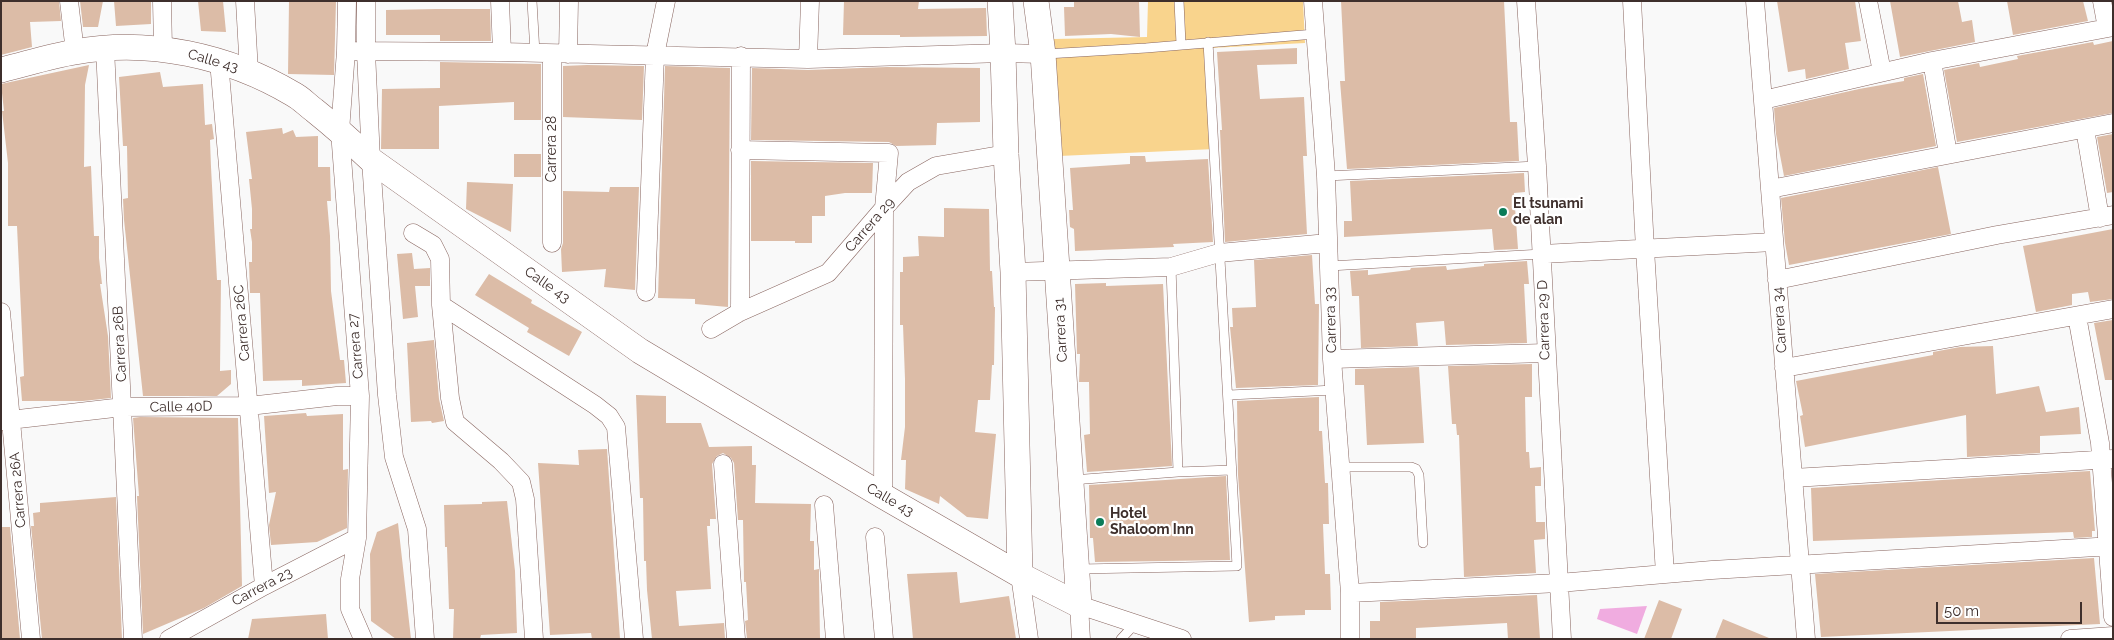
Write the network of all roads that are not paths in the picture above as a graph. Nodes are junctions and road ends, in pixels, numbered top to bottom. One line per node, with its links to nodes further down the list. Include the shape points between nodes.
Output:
1 (69, 1): 27 (street)
2 (162, 1): 25 (street)
3 (245, 1): 39 (street)
4 (347, 1): 26 (street, Carrera 27)
5 (366, 1): 28 (street)
6 (500, 1): 29 (street)
7 (532, 1): 31 (lane)
8 (569, 1): 31 (street, Carrera 28)
9 (666, 1): 33 (street)
10 (810, 1): 35 (street)
11 (1000, 1): 30 (street)
12 (1036, 1): 32 (street, Carrera 31)
13 (1179, 1): 23 (lane)
14 (1313, 1): 21 (street, Carrera 33)
15 (1526, 1): 49 (street, Carrera 29 D)
16 (1632, 1): 58 (street)
17 (1755, 1): 41 (street, Carrera 34)
18 (1868, 1): 40 (street)
19 (2102, 1): 20 (street)
20 (2110, 28): 37 (street)
21 (1315, 34): 22 (lane); 50 (street, Carrera 33)
22 (1208, 42): 23 (lane); 59 (lane)
23 (1181, 44): 32 (lane)
24 (105, 48): 25 (street, Calle 43); 27 (street, Calle 43); 82 (street, Carrera 26B)
25 (163, 48): 36 (street, Calle 43)
26 (346, 51): 28 (street); 44 (street, Carrera 27)
27 (75, 52): 38 (street, Calle 43)
28 (366, 52): 29 (street); 48 (street)
29 (502, 52): 31 (street)
30 (1004, 53): 32 (street); 35 (street); 46 (street)
31 (552, 54): 33 (street); 56 (street, Carrera 28)
32 (1043, 54): 65 (street, Carrera 31)
33 (655, 55): 34 (street); 68 (street)
34 (742, 56): 35 (street); 45 (street)
35 (808, 58)
36 (219, 61): 39 (street, Calle 43); 81 (street, Carrera 26C)
37 (1932, 61): 40 (street); 47 (street)
38 (1, 70)
39 (249, 72): 44 (street, Calle 43, via 294,94)
40 (1882, 72): 41 (street)
41 (1762, 100): 51 (street, Carrera 34)
42 (2113, 123): 43 (street)
43 (2085, 128): 47 (street); 53 (street)
44 (340, 132): 48 (street, Calle 43); 62 (street, Carrera 27)
45 (740, 150): 52 (street, via 889,153); 72 (street)
46 (1006, 154): 52 (street, Carrera 29, via 936,166 908,182); 66 (street)
47 (1948, 154): 51 (street)
48 (371, 160): 61 (street); 91 (street, Calle 43, via 640,351)
49 (1537, 166): 50 (lane); 60 (street, Carrera 29 D)
50 (1326, 176): 57 (street, Carrera 33)
51 (1770, 189): 55 (street, Carrera 34)
52 (884, 208): 72 (street, Carrera 29, via 828,274); 91 (street)
53 (2106, 216): 67 (street)
54 (413, 233): 69 (street, via 433,245 440,259)
55 (1774, 242): 58 (street); 67 (street, Carrera 34)
56 (552, 243)
57 (1328, 243): 59 (street); 63 (street, Carrera 33)
58 (1645, 249): 60 (street); 99 (street)
59 (1220, 253): 64 (street); 79 (lane)
60 (1542, 254): 63 (lane); 75 (street, Carrera 29 D)
61 (378, 258): 62 (street); 112 (street, via 394,457 417,529)
62 (349, 260): 80 (street, Carrera 27)
63 (1329, 266): 76 (street, Carrera 33)
64 (1171, 267): 65 (street); 88 (lane)
65 (1057, 270): 66 (street); 90 (street, Carrera 31)
66 (1013, 272): 100 (street)
67 (1777, 280): 77 (street, Carrera 34)
68 (646, 292)
69 (441, 305): 113 (street, via 450,398 456,422 521,482 525,499); 114 (street, via 594,405 609,416 616,427)
70 (2113, 309): 73 (street)
71 (1, 312): 83 (street, Carrera 26A)
72 (740, 312): 74 (street, Carrera 29)
73 (2077, 316): 77 (street); 84 (street, via 2100,444)
74 (711, 329)
75 (1546, 353): 76 (street); 101 (street, Carrera 29 D)
76 (1332, 359): 78 (street, Carrera 33)
77 (1784, 368): 89 (street, Carrera 34)
78 (1335, 390): 79 (lane); 86 (street, Carrera 33)
79 (1229, 395): 87 (lane)
80 (360, 396): 81 (street, Calle 40D); 94 (street, Carrera 27)
81 (249, 406): 82 (street, Calle 40D); 102 (street, Carrera 26C)
82 (123, 408): 83 (street, Calle 40D); 109 (street, Carrera 26B)
83 (7, 420): 108 (street, Carrera 26A)
84 (2107, 459): 89 (street); 96 (street)
85 (723, 464): 115 (street)
86 (1340, 467): 95 (lane, via 1416,469); 103 (street, Carrera 33)
87 (1231, 470): 88 (lane); 98 (lane, via 1237,566)
88 (1178, 472): 90 (lane)
89 (1793, 478): 97 (street, Carrera 34)
90 (1070, 480): 98 (street, Carrera 31)
91 (883, 496): 100 (street, Calle 43)
92 (824, 505): 116 (street)
93 (875, 537): 117 (street)
94 (357, 538): 102 (street, Carrera 23); 111 (street, Carrera 27, via 350,579 350,609)
95 (1423, 543)
96 (2111, 546): 97 (street); 105 (street)
97 (1799, 565): 99 (street); 124 (street, Carrera 34)
98 (1076, 569): 104 (street, Carrera 31)
99 (1665, 574): 101 (street)
100 (1020, 575): 104 (street, Calle 43); 118 (street)
101 (1560, 583): 103 (street); 123 (street, Carrera 29 D)
102 (264, 586): 110 (street, Carrera 23)
103 (1350, 593): 122 (street, Carrera 33)
104 (1079, 605): 106 (street); 119 (street)
105 (2113, 617)
106 (1134, 624): 120 (lane); 121 (street)
107 (2113, 636): 125 (street)
108 (31, 639)
109 (134, 639)
110 (168, 639)
111 (363, 639)
112 (425, 639)
113 (534, 639)
114 (634, 639)
115 (736, 639)
116 (835, 639)
117 (884, 639)
118 (1029, 639)
119 (1081, 639)
120 (1121, 639)
121 (1182, 639)
122 (1350, 639)
123 (1562, 639)
124 (1806, 639)
125 (2070, 639)

